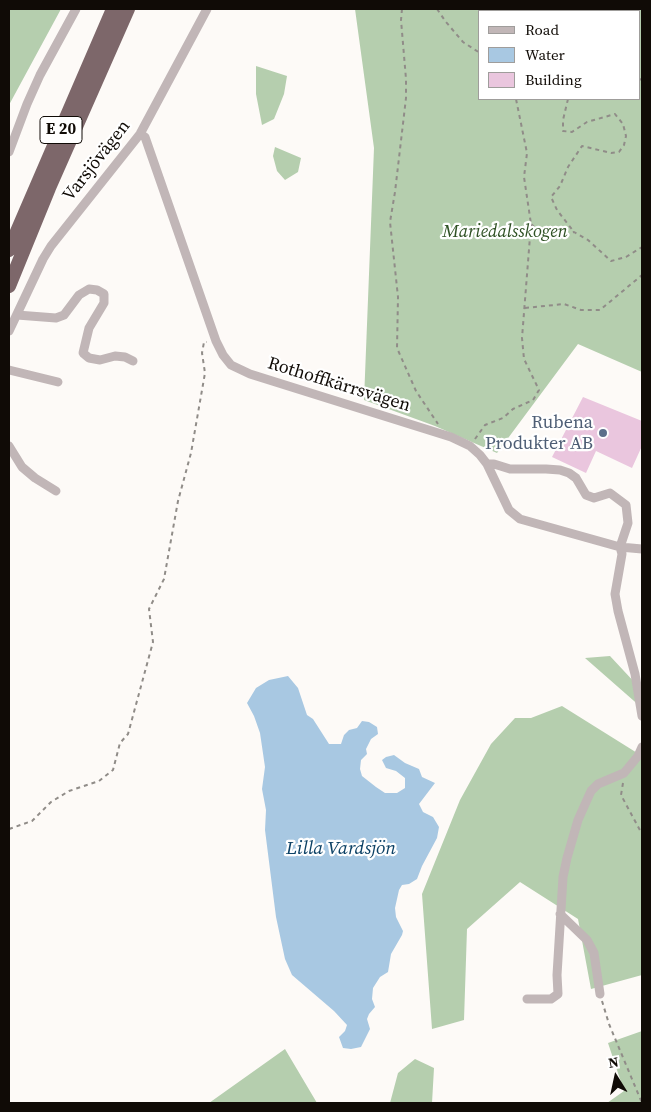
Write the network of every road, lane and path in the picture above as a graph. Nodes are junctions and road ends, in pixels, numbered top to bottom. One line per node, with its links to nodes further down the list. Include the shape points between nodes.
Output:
1 (76, 9): 11 (street, via 40,75)
2 (113, 9): 15 (highway, E 20)
3 (128, 9): 17 (highway, E 20)
4 (207, 9): 10 (street, Varsjövägen)
5 (402, 9): 25 (path, via 406,98 390,222 398,297 397,348 416,391)
6 (437, 9): 7 (path, via 463,42)
7 (478, 52)
8 (516, 100): 12 (path, via 527,153 524,177)
9 (568, 100): 13 (path, via 563,131 572,132 587,122 615,114 623,124 626,136 619,152 611,154 582,146 551,197)
10 (140, 134): 19 (street, Varsjövägen, via 51,246); 21 (street, Rothoffkärrsvägen, via 144,137)
11 (9, 152)
12 (532, 224): 13 (path, via 547,238); 18 (path)
13 (574, 232): 14 (path, via 611,260 626,257)
14 (642, 247)
15 (9, 250)
16 (642, 275): 18 (path, via 600,310 581,310 564,304)
17 (9, 286)
18 (525, 308): 27 (path, via 524,359 540,390 533,400 485,425)
19 (17, 315): 20 (street, Varsjövägen); 22 (street, via 64,316 79,295 89,289 97,290 104,294 104,303 89,328 83,353 100,360 114,356)
20 (9, 331)
21 (216, 341): 27 (street, Rothoffkärrsvägen, via 226,360 239,370 451,437); 35 (path, via 204,342 205,373 191,453 178,501 164,579 149,609 153,642 128,734 120,743 113,770 99,781 69,791 51,802 32,820)
22 (133, 361)
23 (9, 370): 24 (street)
24 (58, 382)
25 (438, 424)
26 (9, 446): 29 (street, via 22,467)
27 (470, 446): 28 (street, Rothoffkärrsvägen)
28 (487, 464): 30 (street, Rothoffkärrsvägen, via 509,510 520,519); 30 (street, via 510,469 560,470 576,478 586,495 594,498 610,493 626,505 628,523)
29 (56, 491)
30 (620, 547): 31 (street, Rothoffkärrsvägen); 32 (street, via 622,554 615,594)
31 (642, 549)
32 (642, 716)
33 (642, 747): 34 (street)
34 (624, 773): 36 (path, via 621,795); 37 (street, via 598,784 591,791 566,858)
35 (9, 828)
36 (642, 834)
37 (560, 914): 38 (street, via 587,940 594,952); 39 (street, via 558,994 551,999)
38 (600, 994): 40 (path)
39 (527, 998)
40 (642, 1103)

